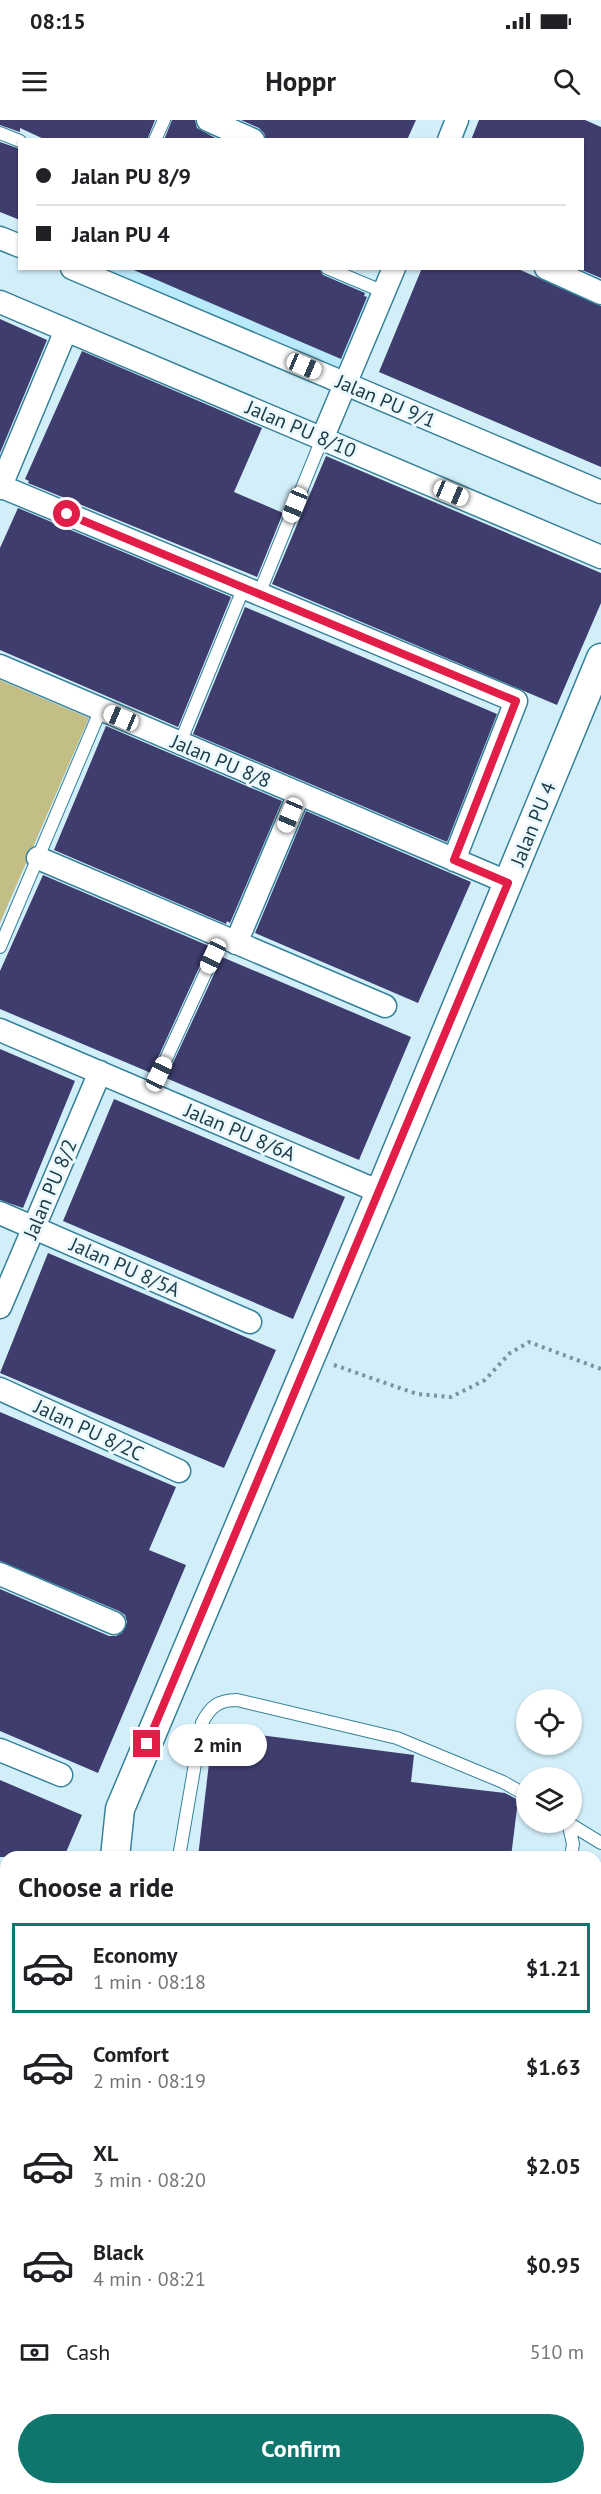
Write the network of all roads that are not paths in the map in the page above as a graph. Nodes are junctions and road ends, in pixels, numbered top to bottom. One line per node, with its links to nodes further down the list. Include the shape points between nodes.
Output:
1 (164, 120): 5 (lane)
2 (207, 120): 6 (street)
3 (457, 120): 7 (street)
4 (0, 133): 8 (lane)
5 (156, 138)
6 (248, 138)
7 (450, 138)
8 (18, 140)
9 (0, 238): 10 (street)
10 (18, 245)
11 (332, 270): 15 (lane)
12 (393, 270): 15 (street)
13 (550, 270): 16 (street)
14 (96, 273): 19 (street, Jalan PU 9/1)
15 (384, 292): 19 (street)
16 (601, 293)
17 (0, 302): 18 (street, Jalan PU 8/10)
18 (66, 330): 20 (street, Jalan PU 8/10); 21 (street)
19 (346, 384): 20 (street); 22 (street, Jalan PU 9/1)
20 (322, 439): 23 (street, Jalan PU 8/10); 24 (lane)
21 (0, 487): 24 (street)
22 (601, 492)
23 (601, 557)
24 (252, 591): 28 (lane); 31 (street, via 516,701)
25 (601, 658): 32 (street, Jalan PU 4)
26 (0, 666): 27 (street, Jalan PU 8/8)
27 (101, 709): 28 (street, Jalan PU 8/8); 30 (lane)
28 (180, 743): 29 (street, Jalan PU 8/8)
29 (299, 794): 31 (street, Jalan PU 8/8); 33 (street)
30 (38, 858): 33 (street); 34 (lane)
31 (454, 860): 32 (street, Jalan PU 8/8)
32 (508, 883): 39 (street, Jalan PU 4)
33 (229, 940): 35 (street); 38 (lane)
34 (0, 947)
35 (385, 1006)
36 (0, 1030): 37 (street, Jalan PU 8/6A)
37 (100, 1072): 38 (street, Jalan PU 8/6A); 41 (street, Jalan PU 8/2)
38 (150, 1094): 39 (street, Jalan PU 8/6A)
39 (380, 1192): 54 (street, Jalan PU 4, via 120,1809)
40 (0, 1213): 41 (street, Jalan PU 8/5A)
41 (34, 1227): 42 (street, Jalan PU 8/2); 43 (street, Jalan PU 8/5A)
42 (0, 1307)
43 (250, 1322)
44 (0, 1389): 45 (street, Jalan PU 8/2C)
45 (179, 1471)
46 (0, 1574): 47 (street)
47 (114, 1623)
48 (0, 1750): 49 (street)
49 (61, 1775)
50 (516, 1789): 55 (lane, via 397,1738 225,1700 214,1705 202,1723)
51 (582, 1831): 53 (lane)
52 (571, 1833): 56 (lane)
53 (601, 1843)
54 (116, 1851)
55 (180, 1851)
56 (572, 1851)

